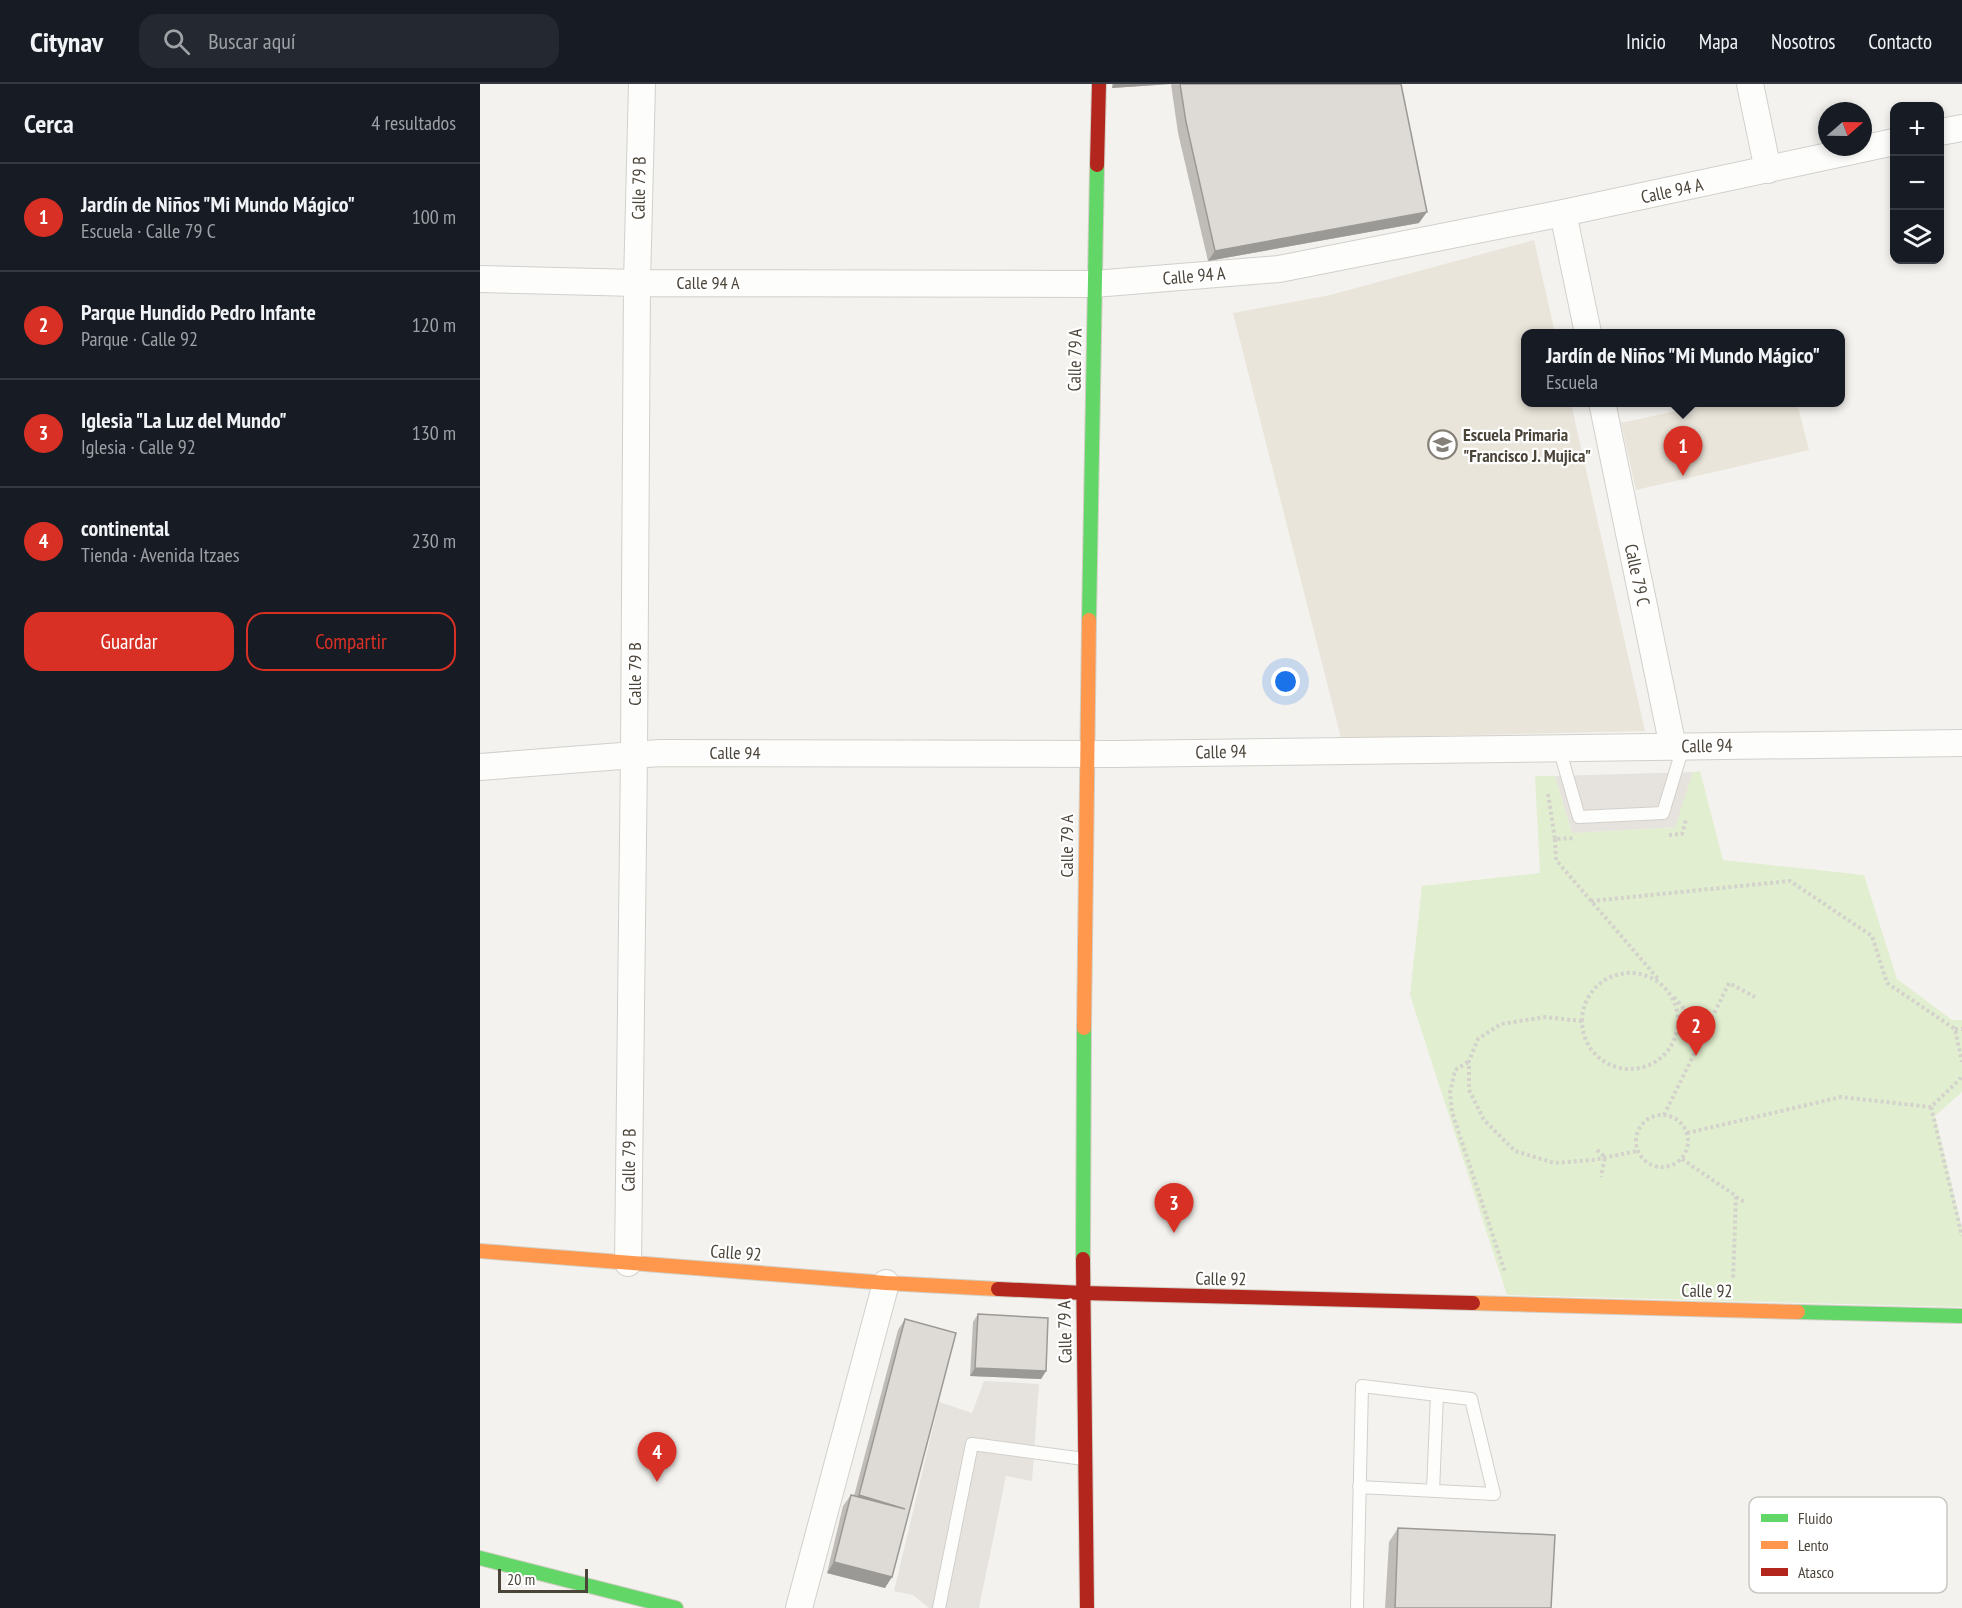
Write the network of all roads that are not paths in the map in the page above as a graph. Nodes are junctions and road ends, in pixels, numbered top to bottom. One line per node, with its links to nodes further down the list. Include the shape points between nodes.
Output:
1 (642, 84): 10 (street, Calle 79 B)
2 (1099, 84): 11 (street, Calle 79 A)
3 (1750, 84): 7 (street)
4 (1962, 128): 5 (street)
5 (1944, 131)
6 (1890, 143): 7 (street, Calle 94 A)
7 (1768, 170): 8 (street, Calle 94 A)
8 (1563, 213): 11 (street, Calle 94 A, via 1279,269); 12 (street)
9 (480, 279): 10 (street, Calle 94 A)
10 (637, 283): 11 (street, Calle 94 A); 18 (street, Calle 79 B)
11 (1094, 284): 17 (street, Calle 79 A)
12 (1587, 329)
13 (1603, 407): 15 (street, Calle 79 C)
14 (1962, 745): 15 (street, Calle 94)
15 (1678, 747): 16 (street, Calle 94); 16 (lane, via 1663,813 1579,817)
16 (1559, 748): 17 (street, Calle 94)
17 (1086, 754): 18 (street, Calle 94); 23 (street, Calle 79 A)
18 (634, 755): 19 (street, Calle 94); 21 (street, Calle 79 B)
19 (480, 766)
20 (480, 1251): 21 (street, Calle 92)
21 (628, 1263): 22 (street, Calle 92)
22 (886, 1283): 23 (street, Calle 92); 31 (street)
23 (1083, 1293): 24 (street, Calle 92); 26 (street, Calle 79 A)
24 (1962, 1316)
25 (1437, 1395): 27 (lane, via 1362,1386); 28 (lane); 28 (lane, via 1471,1399 1494,1494)
26 (1085, 1459): 32 (lane, via 972,1444); 33 (street, Calle 79 A)
27 (1359, 1487): 28 (lane); 34 (lane)
28 (1433, 1491)
29 (480, 1558): 30 (street)
30 (676, 1608)
31 (799, 1608)
32 (939, 1608)
33 (1087, 1608)
34 (1357, 1608)

